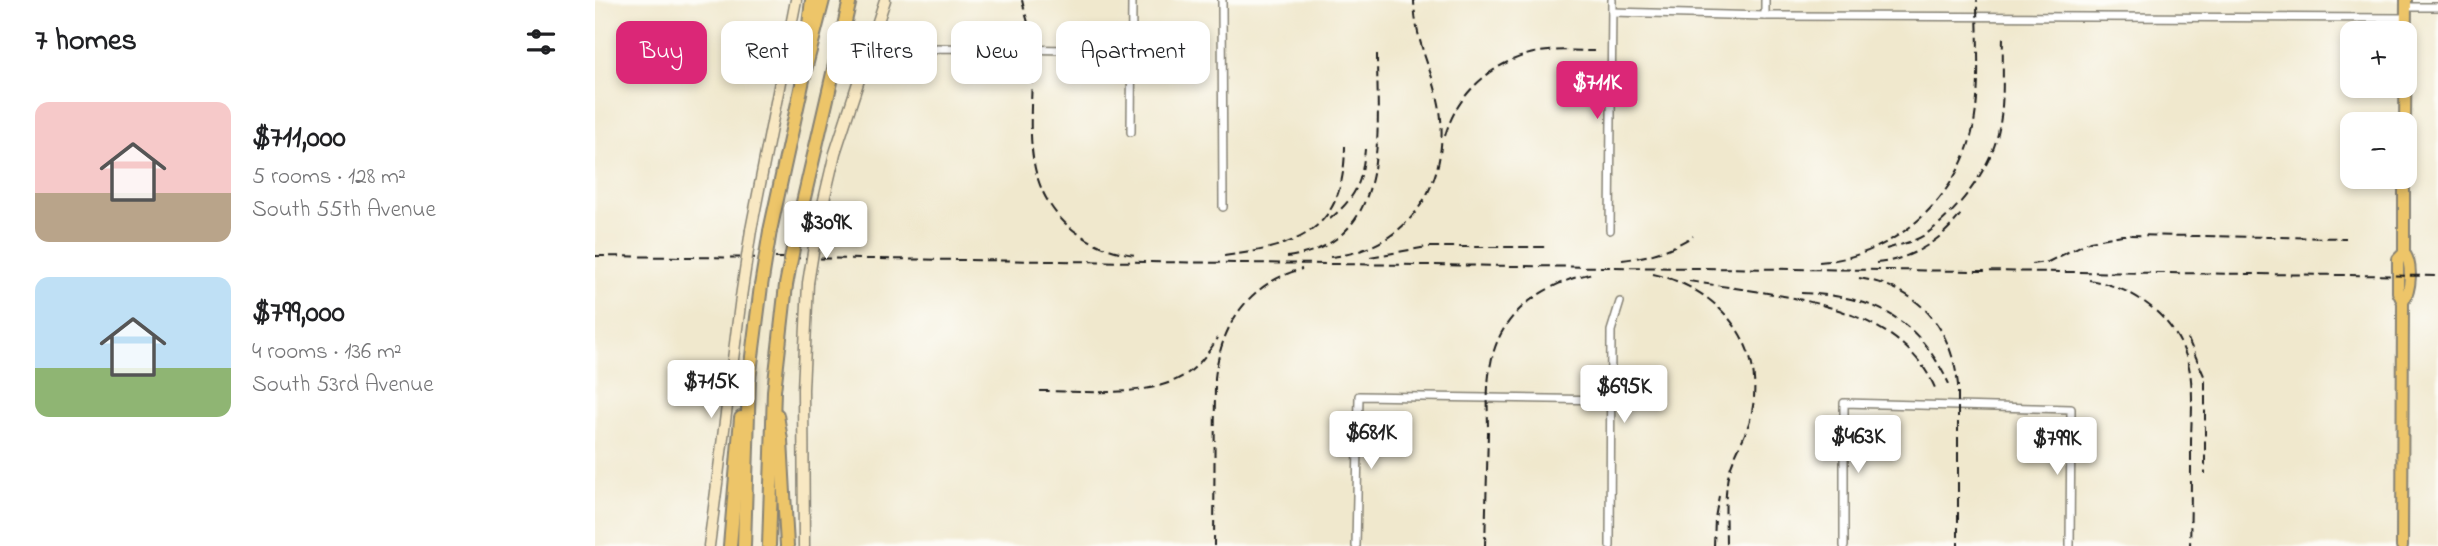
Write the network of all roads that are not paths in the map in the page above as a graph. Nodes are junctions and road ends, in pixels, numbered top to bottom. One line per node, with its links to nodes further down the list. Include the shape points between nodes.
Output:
1 (796, 0): 31 (main road, bridge, via 751,230)
2 (813, 0): 15 (highway)
3 (823, 0): 17 (highway)
4 (849, 0): 29 (highway, bridge, via 786,285)
5 (885, 0): 36 (main road, bridge, via 835,153 815,234 808,283)
6 (1132, 0): 16 (street)
7 (1222, 0): 25 (street)
8 (1612, 0): 12 (street)
9 (1765, 0): 13 (street)
10 (2405, 3): 11 (street); 14 (main road)
11 (2438, 7)
12 (1612, 12): 13 (street); 26 (street)
13 (1765, 16): 14 (street)
14 (2406, 19): 22 (main road)
15 (809, 21)
16 (1132, 21)
17 (813, 39)
18 (937, 48): 19 (street)
19 (1056, 50)
20 (802, 84): 28 (highway, bridge, via 770,231)
21 (1131, 84): 23 (street)
22 (2405, 112)
23 (1131, 132)
24 (2404, 189): 41 (main road, via 2404,253 2398,259 2398,292 2403,302)
25 (1223, 206)
26 (1610, 230)
27 (1620, 302): 30 (street, via 1611,331)
28 (750, 380): 32 (highway, via 740,422); 33 (highway)
29 (774, 391): 34 (highway); 35 (highway)
30 (1611, 400): 37 (street, via 1359,396); 38 (street)
31 (709, 546)
32 (730, 546)
33 (744, 546)
34 (769, 546)
35 (787, 546)
36 (804, 546)
37 (1356, 546)
38 (1610, 546)
39 (1844, 546): 40 (street, via 1844,403 2071,409)
40 (2070, 546)
41 (2402, 546)

